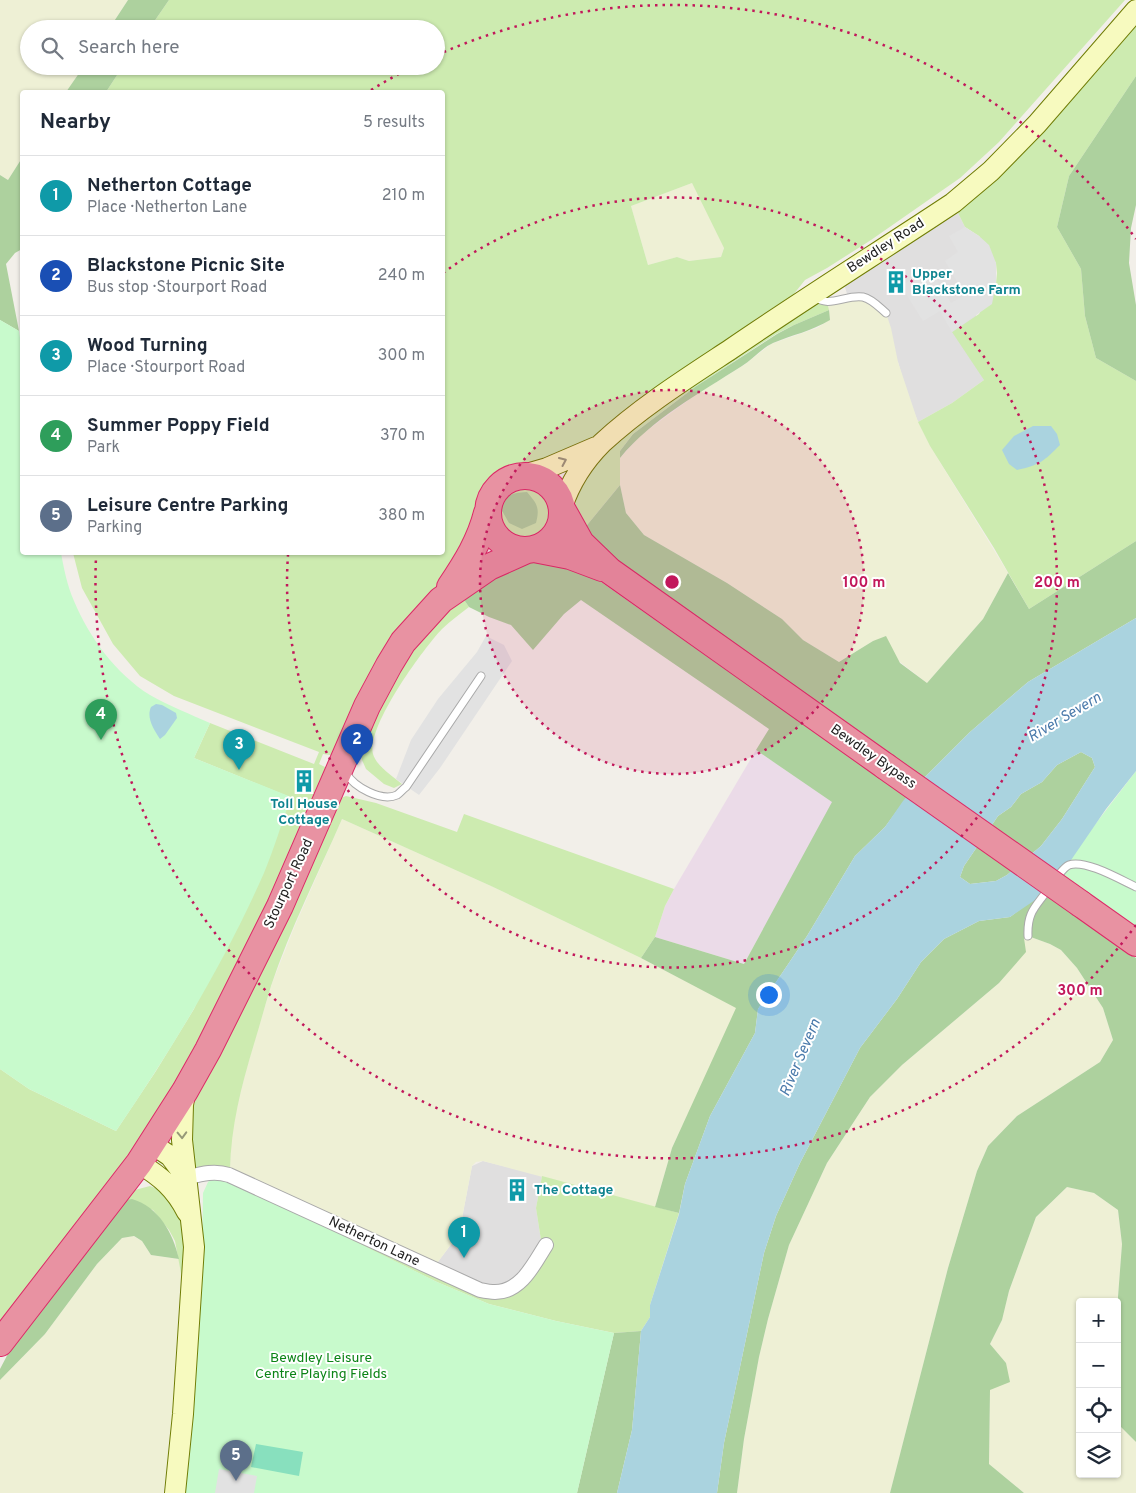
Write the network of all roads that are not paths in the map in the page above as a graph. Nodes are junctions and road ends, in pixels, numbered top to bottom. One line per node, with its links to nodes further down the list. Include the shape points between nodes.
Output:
1 (1136, 10): 2 (main road, Bewdley Road, via 991,172 953,203)
2 (812, 294): 3 (lane, via 827,302 864,297); 4 (main road, Bewdley Road, via 656,400)
3 (886, 313)
4 (601, 444): 5 (main road, Bewdley Road, one-way to 4); 6 (main road, Bewdley Road, via 572,482)
5 (523, 475): 6 (highway, via 535,476 546,482 555,490); 7 (highway, via 512,477 494,491)
6 (562, 508): 8 (highway, via 559,528 553,537 544,545); 9 (highway, Bewdley Bypass, via 581,543)
7 (487, 512): 8 (highway, via 493,533 501,541 510,547); 10 (highway, Stourport Road, via 476,546)
8 (530, 549): 9 (highway, Bewdley Bypass, via 570,556); 10 (highway, Stourport Road, via 489,567)
9 (610, 571): 17 (highway, Bewdley Bypass, bridge)
10 (441, 600): 12 (highway, Stourport Road, via 410,634 389,664)
11 (481, 676): 13 (lane, via 406,787 386,797)
12 (337, 764): 13 (lane); 14 (highway, Stourport Road)
13 (361, 789): 14 (lane)
14 (339, 791): 18 (highway, Stourport Road)
15 (1136, 887): 16 (lane, via 1079,863 1067,866 1031,912)
16 (1028, 936)
17 (1136, 943)
18 (185, 1091): 19 (highway, Stourport Road); 20 (main road, one-way to 20, via 182,1124)
19 (146, 1153): 20 (main road, via 170,1156); 21 (main road, via 156,1174 175,1190); 23 (highway, Stourport Road)
20 (186, 1178): 21 (main road); 22 (street, Netherton Lane, via 217,1172 229,1175 480,1290 508,1290 523,1280)
21 (191, 1220): 24 (main road, via 193,1265)
22 (546, 1245)
23 (0, 1342)
24 (175, 1493)

